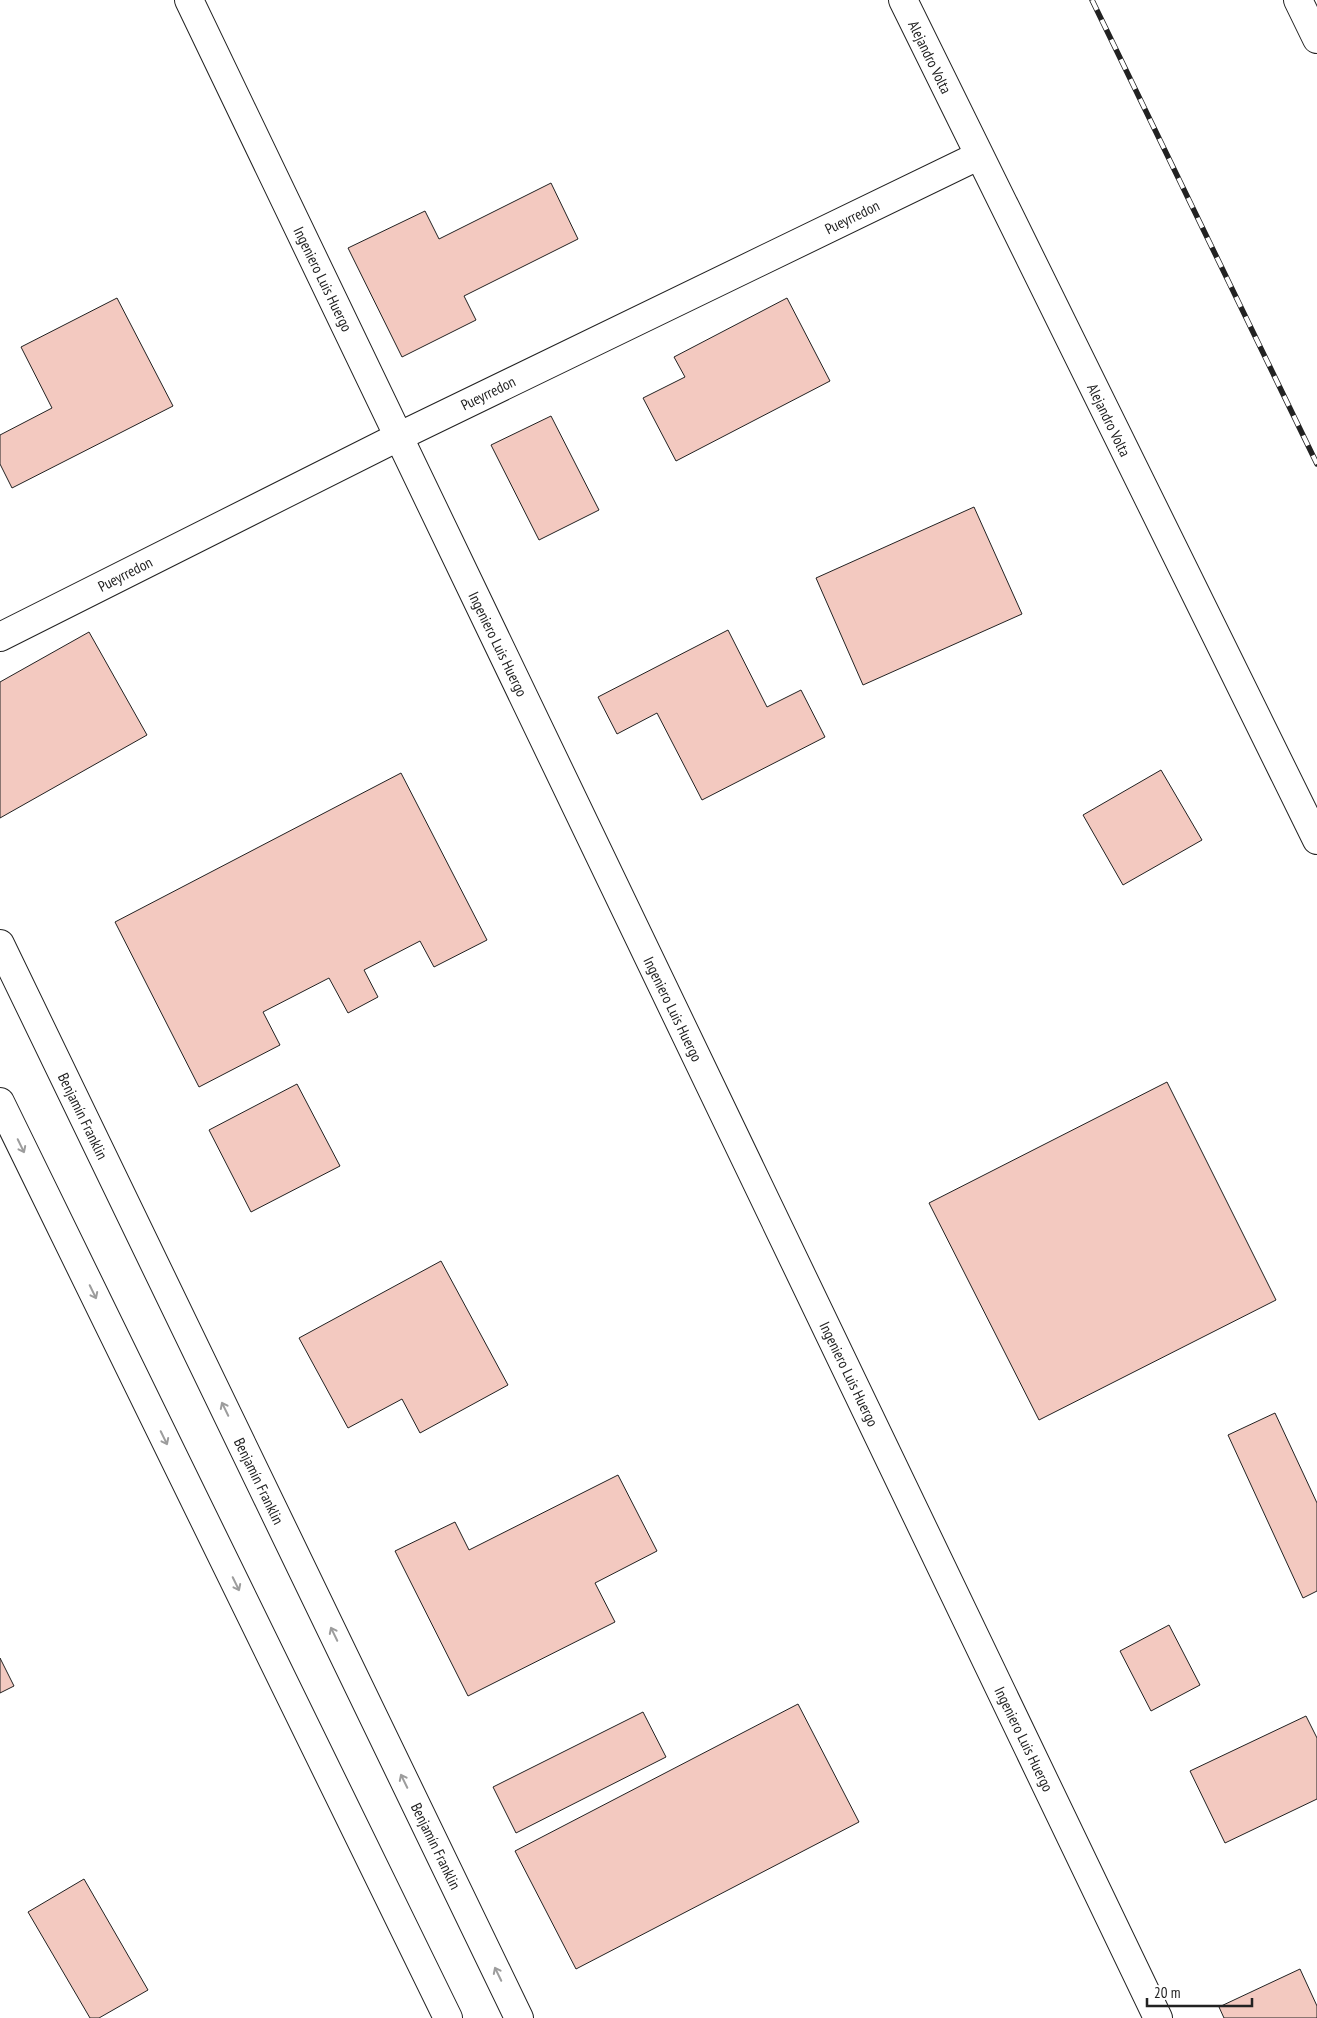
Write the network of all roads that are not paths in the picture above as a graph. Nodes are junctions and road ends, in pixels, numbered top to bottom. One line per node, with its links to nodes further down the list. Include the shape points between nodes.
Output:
1 (189, 0): 6 (street, Ingeniero Luis Huergo)
2 (903, 0): 5 (street, Alejandro Volta)
3 (1298, 0): 4 (street)
4 (1317, 40)
5 (978, 156): 6 (street, Pueyrredon); 8 (street, Alejandro Volta)
6 (398, 437): 7 (street, Pueyrredon); 13 (street, Ingeniero Luis Huergo)
7 (0, 637)
8 (1317, 840)
9 (0, 944): 12 (street, Benjamín Franklin, one-way to 9)
10 (0, 1102): 11 (street, one-way to 11)
11 (448, 2018)
12 (519, 2018)
13 (1158, 2018)

